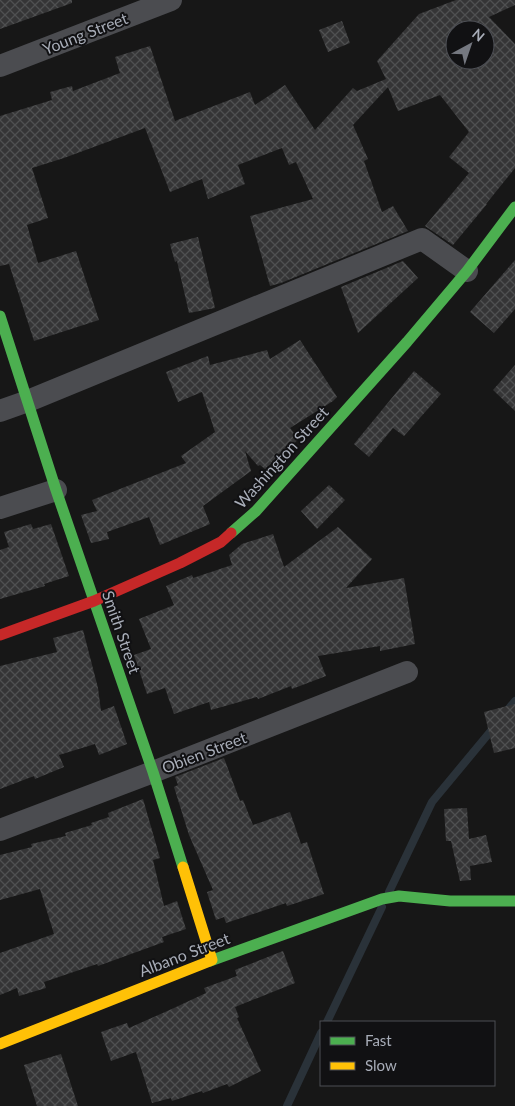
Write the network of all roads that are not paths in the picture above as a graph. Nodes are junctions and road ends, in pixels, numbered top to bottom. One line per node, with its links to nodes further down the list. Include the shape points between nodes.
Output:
1 (171, 0): 2 (street, Young Street)
2 (0, 66)
3 (515, 207): 4 (street, Washington Street)
4 (467, 271): 6 (street, via 422,239); 10 (street, Washington Street, via 256,512 221,542)
5 (0, 316): 6 (street, Smith Street)
6 (28, 401): 7 (street); 8 (street, Smith Street)
7 (0, 411)
8 (56, 490): 9 (street); 10 (street, Smith Street)
9 (0, 508)
10 (94, 601): 11 (street, Washington Street); 13 (street, Smith Street)
11 (0, 635)
12 (407, 672): 13 (street, Obien Street)
13 (153, 772): 14 (street, Obien Street); 16 (street, Smith Street)
14 (0, 830)
15 (515, 901): 16 (street, Albano Street, via 450,901 399,896 382,899)
16 (212, 960): 17 (street, Albano Street)
17 (0, 1044)

